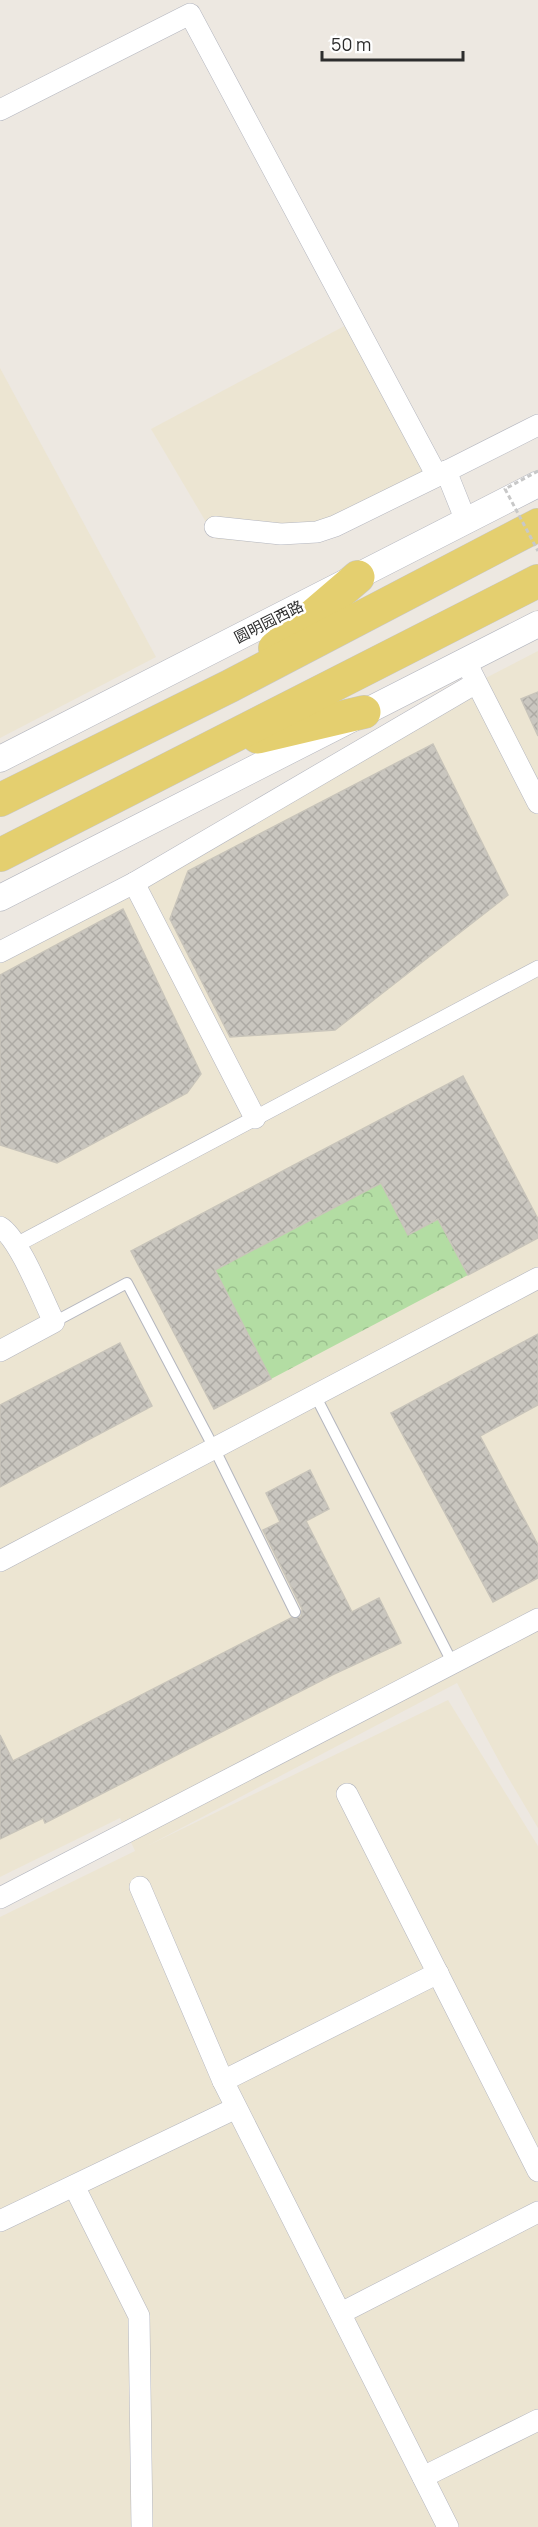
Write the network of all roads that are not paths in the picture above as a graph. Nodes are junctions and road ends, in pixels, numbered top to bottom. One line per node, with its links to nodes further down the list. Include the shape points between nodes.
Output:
1 (0, 110): 3 (street, via 190,14)
2 (538, 425): 3 (street)
3 (441, 474): 5 (street); 7 (street, via 317,532 281,534)
4 (538, 484): 5 (street, 圆明园西路)
5 (466, 521): 8 (street, 圆明园西路)
6 (538, 525): 12 (main road)
7 (215, 527)
8 (358, 577): 12 (main road); 15 (street, 圆明园西路)
9 (538, 581): 14 (main road)
10 (538, 624): 11 (street)
11 (471, 672): 13 (street); 17 (street); 19 (street)
12 (230, 686): 16 (main road)
13 (364, 712): 14 (main road); 20 (street)
14 (215, 747): 18 (main road)
15 (0, 759)
16 (0, 800)
17 (538, 803)
18 (0, 855)
19 (134, 884): 21 (street); 23 (street)
20 (0, 898)
21 (0, 952)
22 (538, 968): 23 (street)
23 (255, 1118): 25 (street)
24 (0, 1227): 25 (street)
25 (16, 1245): 27 (street)
26 (538, 1278): 29 (street)
27 (54, 1322): 28 (street); 30 (lane, via 127,1282)
28 (0, 1351)
29 (315, 1395): 30 (street); 34 (lane)
30 (215, 1450): 31 (street); 32 (lane)
31 (0, 1561)
32 (295, 1612)
33 (538, 1619): 34 (street)
34 (452, 1662): 37 (street)
35 (347, 1794): 38 (street)
36 (140, 1887): 39 (street)
37 (0, 1898)
38 (438, 1973): 39 (street); 41 (street)
39 (222, 2081): 40 (street)
40 (236, 2108): 42 (street); 45 (street)
41 (538, 2171)
42 (74, 2186): 44 (street); 48 (street, via 139,2316)
43 (538, 2212): 45 (street)
44 (0, 2222)
45 (340, 2313): 47 (street)
46 (538, 2420): 47 (street)
47 (423, 2477): 49 (street)
48 (142, 2527)
49 (448, 2527)

